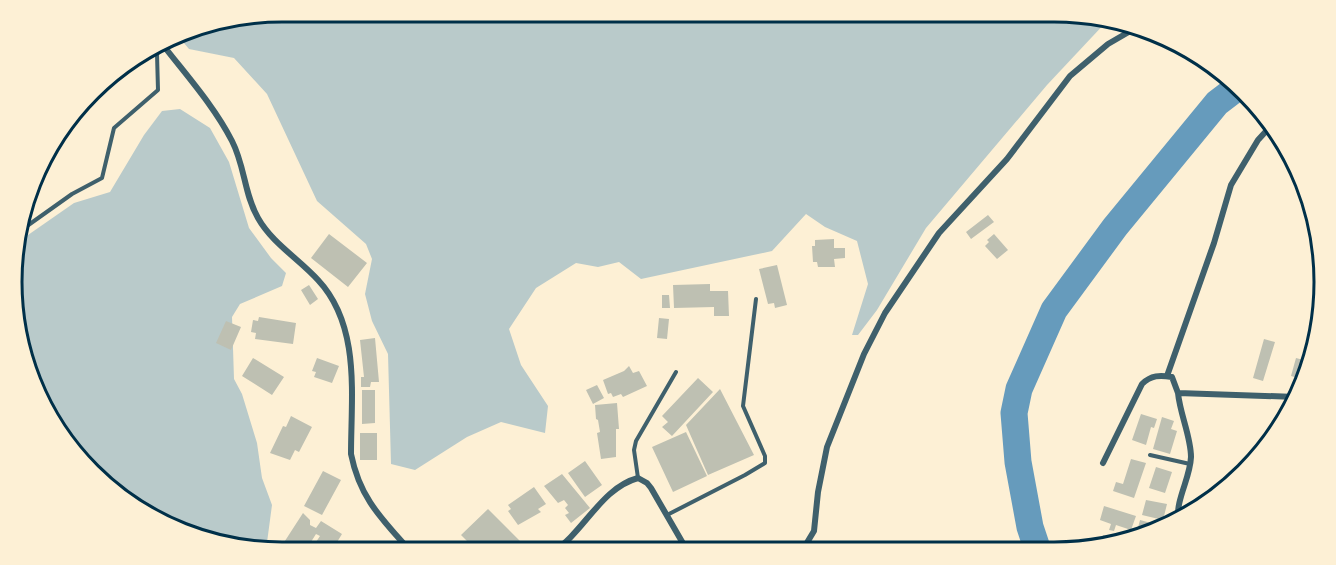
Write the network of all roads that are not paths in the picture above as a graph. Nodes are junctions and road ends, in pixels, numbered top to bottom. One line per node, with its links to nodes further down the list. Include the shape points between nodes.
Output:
1 (1127, 33): 20 (street, via 1070,76 1007,159 939,233 885,313 827,447 814,531)
2 (167, 49): 17 (street, via 233,142 251,207 259,221 320,282 333,302 351,354 353,466 368,502)
3 (156, 55): 5 (lane, via 158,90 114,128 102,178)
4 (1266, 132): 8 (street, via 1231,185 1215,243)
5 (29, 225)
6 (756, 299): 16 (lane, via 743,406 765,463)
7 (676, 372): 14 (lane, via 636,441)
8 (1167, 376): 9 (street, via 1175,381); 12 (street, via 1148,378 1142,384)
9 (1178, 393): 10 (street); 13 (street, via 1191,451)
10 (1287, 397)
11 (1150, 455): 13 (lane)
12 (1103, 463)
13 (1190, 465): 15 (street)
14 (638, 478): 16 (street, via 647,483); 18 (street, via 619,486)
15 (1178, 511)
16 (666, 515): 19 (street)
17 (402, 542)
18 (566, 542)
19 (682, 542)
20 (808, 542)

